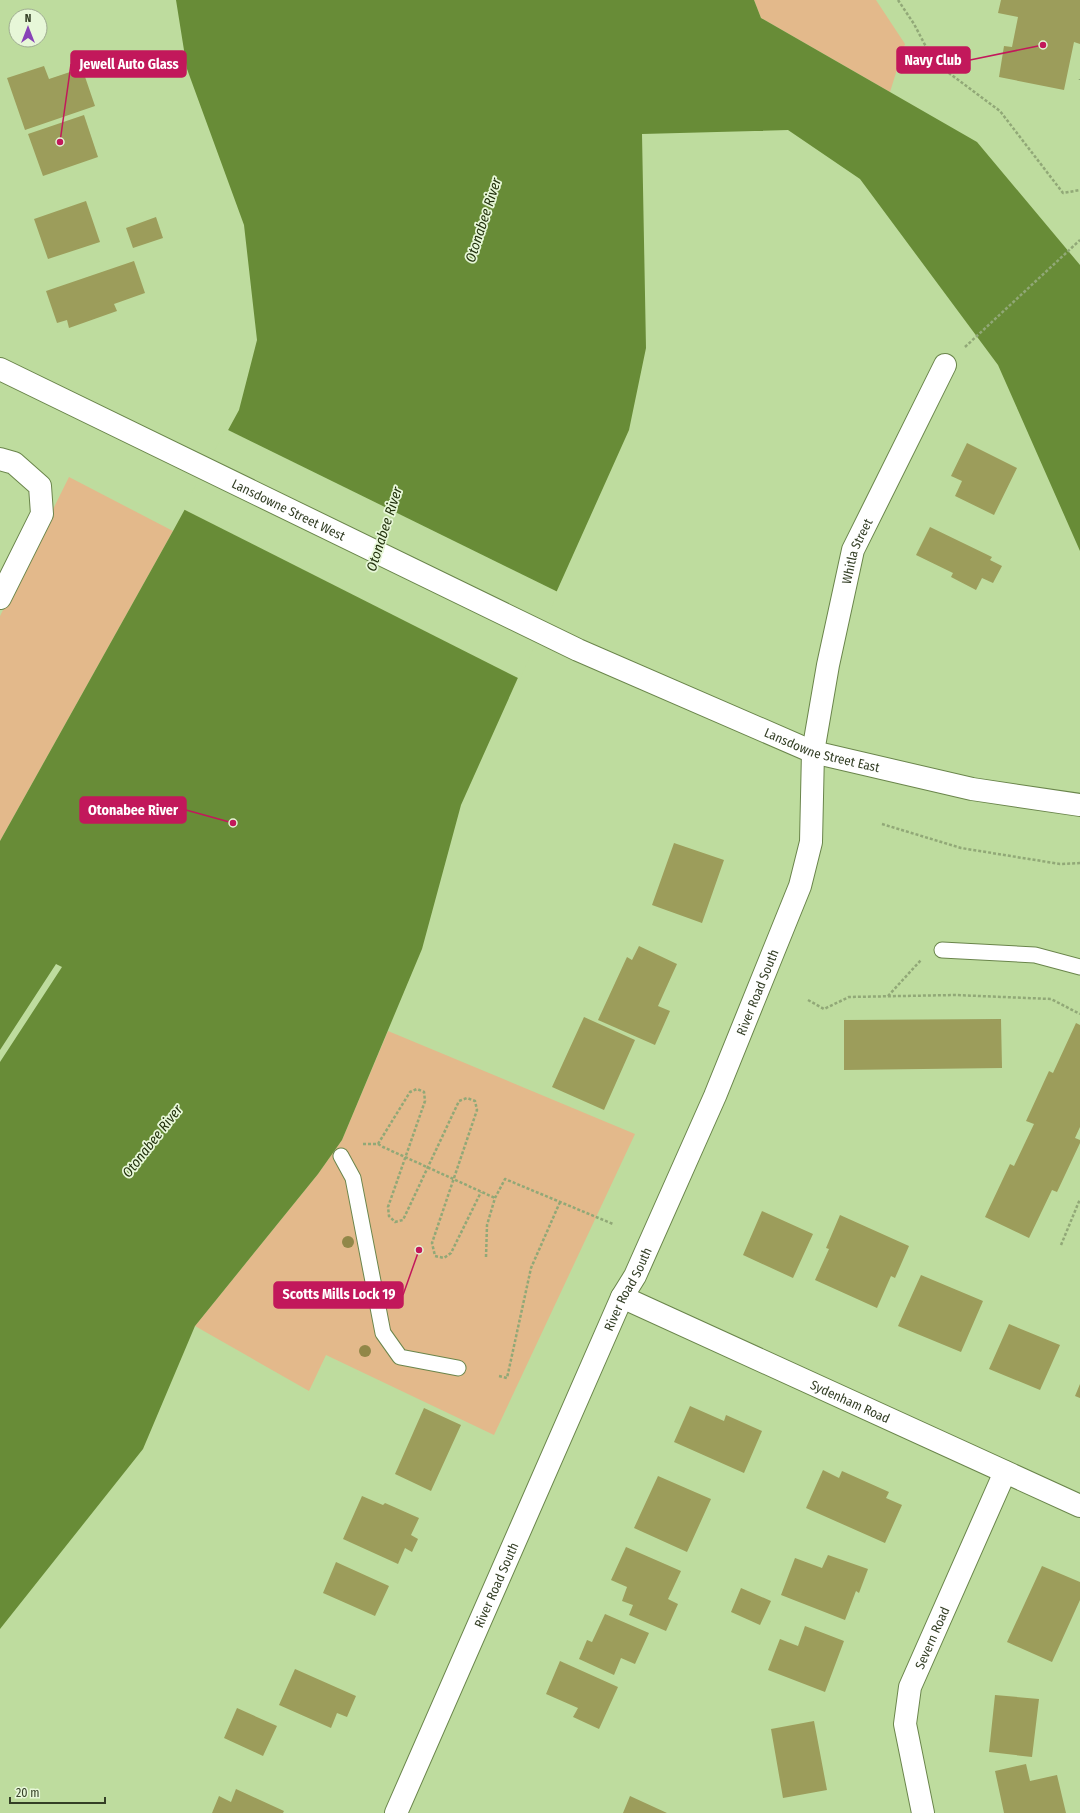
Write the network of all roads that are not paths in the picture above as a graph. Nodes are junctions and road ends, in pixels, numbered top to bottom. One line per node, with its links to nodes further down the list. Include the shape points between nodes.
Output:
1 (945, 365): 6 (street, Whitla Street, via 854,550 828,665)
2 (0, 369): 5 (street, Lansdowne Street West)
3 (0, 459): 4 (street, via 14,462 40,486 42,514)
4 (0, 598)
5 (578, 650): 6 (street, Lansdowne Street East)
6 (813, 752): 7 (street, Lansdowne Street East, via 972,789); 11 (street, River Road South, via 811,842 800,886 715,1096 635,1276)
7 (1080, 805)
8 (942, 950): 9 (lane, via 1035,955)
9 (1080, 967)
10 (341, 1156): 12 (lane, via 353,1178 383,1333 400,1357)
11 (622, 1297): 13 (street, Sydenham Road); 15 (street, River Road South)
12 (458, 1368)
13 (1006, 1472): 14 (street, Sydenham Road); 16 (street, Severn Road, via 910,1687 905,1724)
14 (1080, 1506)
15 (396, 1813)
16 (923, 1813)

